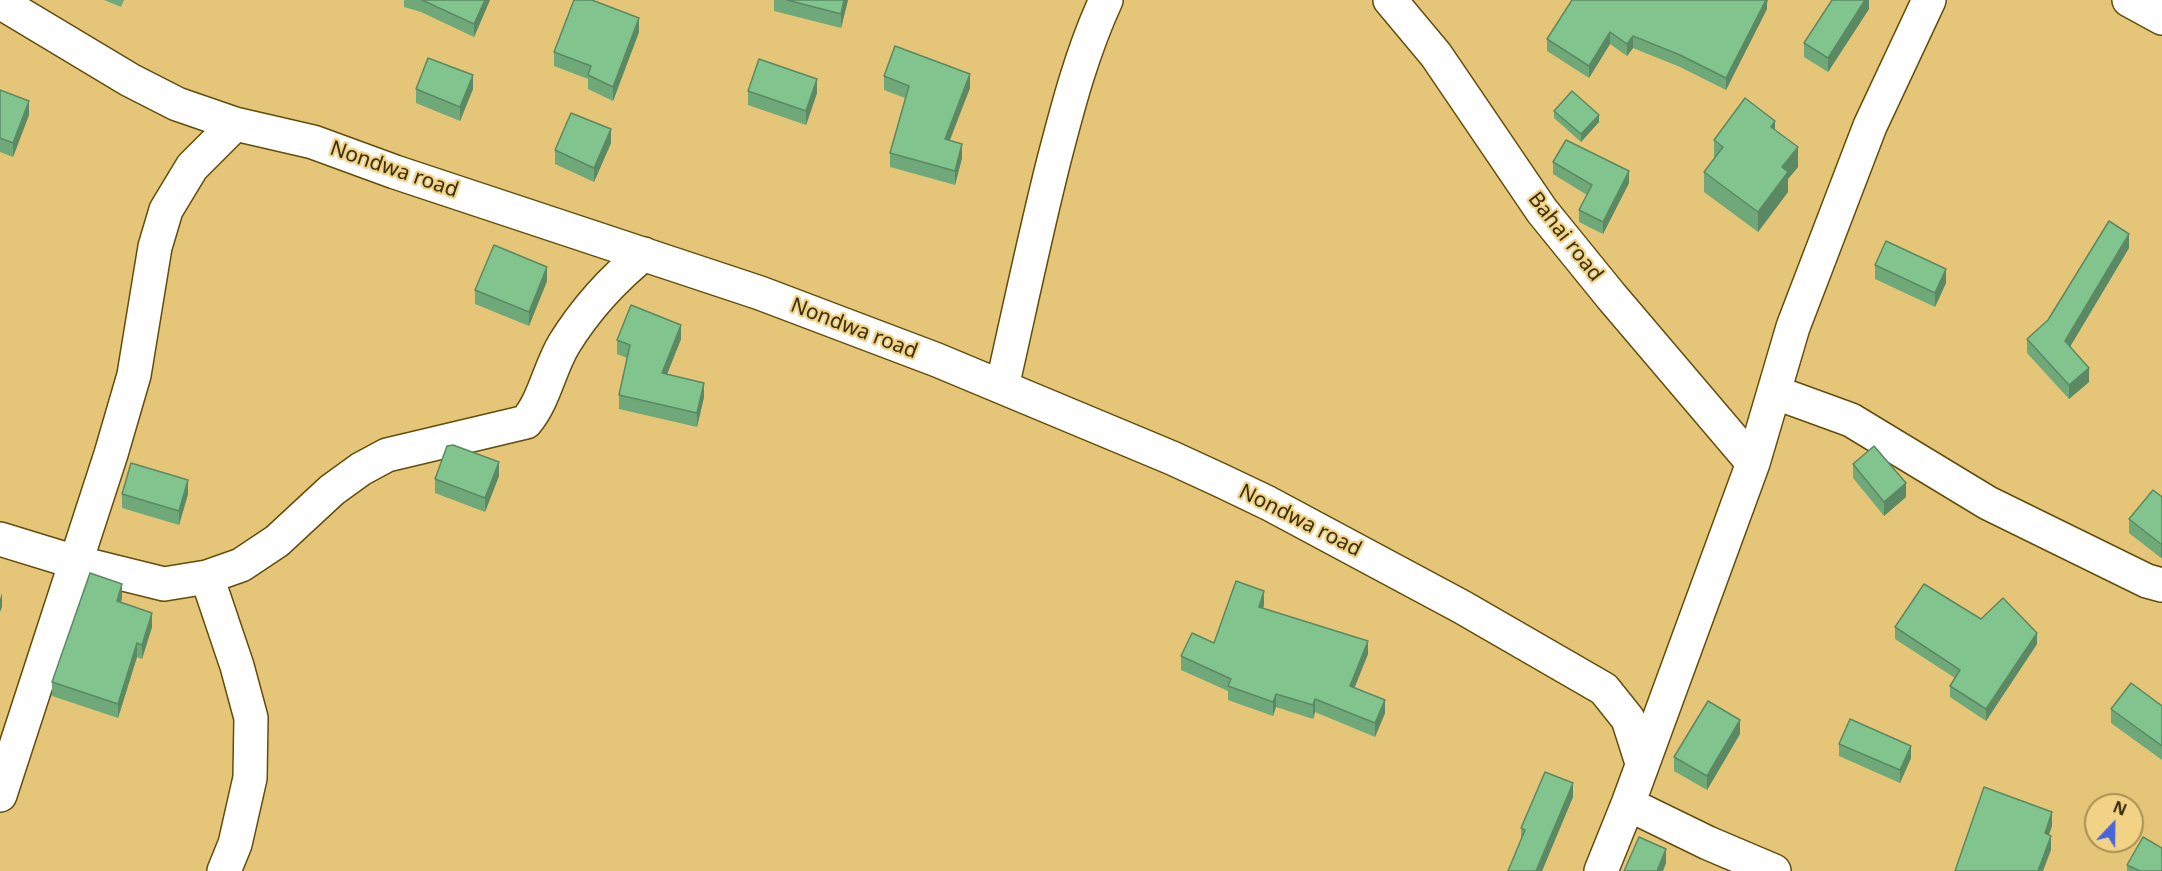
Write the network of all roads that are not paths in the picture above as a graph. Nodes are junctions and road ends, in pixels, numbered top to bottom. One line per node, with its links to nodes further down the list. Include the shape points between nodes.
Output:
1 (1106, 0): 9 (street, via 1089,37 1067,109)
2 (1390, 0): 11 (street, Bahai road, via 1436,55 1542,211)
3 (1929, 0): 10 (street, via 1870,126 1793,327)
4 (2129, 0): 6 (street)
5 (0, 2): 7 (street, Nondwa road, via 130,80 177,104)
6 (2162, 18)
7 (235, 124): 8 (street, Nondwa road, via 313,142); 13 (street, via 192,167 166,210 155,247 134,375)
8 (644, 254): 9 (street, Nondwa road, via 760,293); 14 (street, via 621,272 564,344 526,422 387,455 332,490 277,541 241,565)
9 (1002, 387): 16 (street, Nondwa road, via 1268,502 1569,668 1604,689 1628,719)
10 (1774, 392): 11 (street); 15 (street, via 1851,420 1988,503)
11 (1753, 463): 16 (street)
12 (0, 539): 13 (street)
13 (75, 562): 14 (street, via 164,584); 17 (street)
14 (207, 577): 19 (street, via 251,718 250,778 235,844)
15 (2162, 585)
16 (1642, 763): 18 (street)
17 (0, 795)
18 (1628, 804): 20 (street); 21 (street)
19 (224, 871)
20 (1601, 871)
21 (1774, 871)

